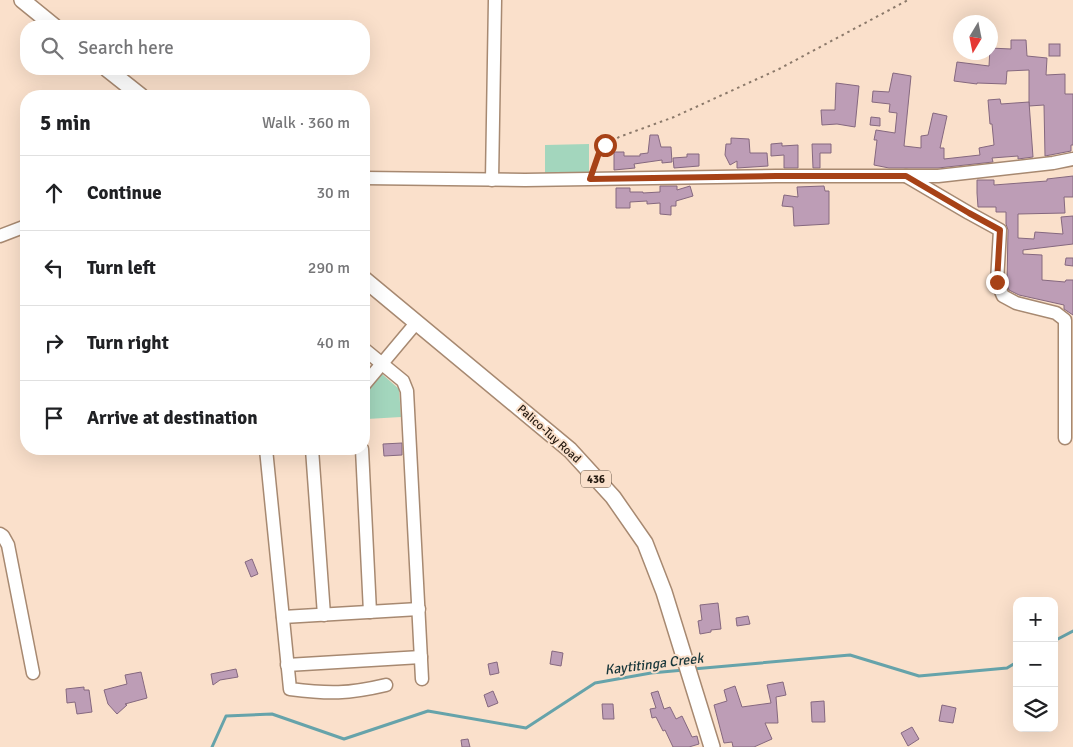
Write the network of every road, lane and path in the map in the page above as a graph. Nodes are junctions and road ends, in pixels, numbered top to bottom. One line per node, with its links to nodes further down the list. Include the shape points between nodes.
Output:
1 (22, 0): 4 (main road)
2 (495, 0): 11 (street)
3 (908, 0): 10 (path, via 779,69 674,117 619,137 600,150)
4 (47, 20)
5 (114, 75): 6 (main road)
6 (133, 90)
7 (1073, 159): 8 (street, via 938,176)
8 (906, 176): 10 (street); 19 (street, via 1000,230 997,282 1002,296 1056,313 1066,320)
9 (370, 178): 11 (street)
10 (590, 179): 11 (street)
11 (492, 180)
12 (20, 228): 13 (street)
13 (0, 236)
14 (370, 285): 15 (main road, Palico-Tuy Road / 436)
15 (416, 323): 17 (street); 33 (main road, Palico-Tuy Road / 436, via 570,450 613,497 645,544 682,643)
16 (370, 354): 17 (street)
17 (382, 364): 18 (street); 24 (street, via 403,381 407,391)
18 (370, 378)
19 (1066, 438)
20 (267, 455): 27 (street)
21 (312, 455): 26 (street)
22 (362, 455): 25 (street)
23 (0, 534): 30 (street, via 8,545)
24 (419, 609): 25 (street); 28 (street)
25 (370, 612): 26 (street)
26 (324, 615): 27 (street)
27 (283, 617): 29 (street)
28 (421, 658): 29 (street); 31 (street)
29 (287, 665): 32 (street, via 290,689 339,693)
30 (33, 673)
31 (422, 680)
32 (386, 685)
33 (712, 747)

